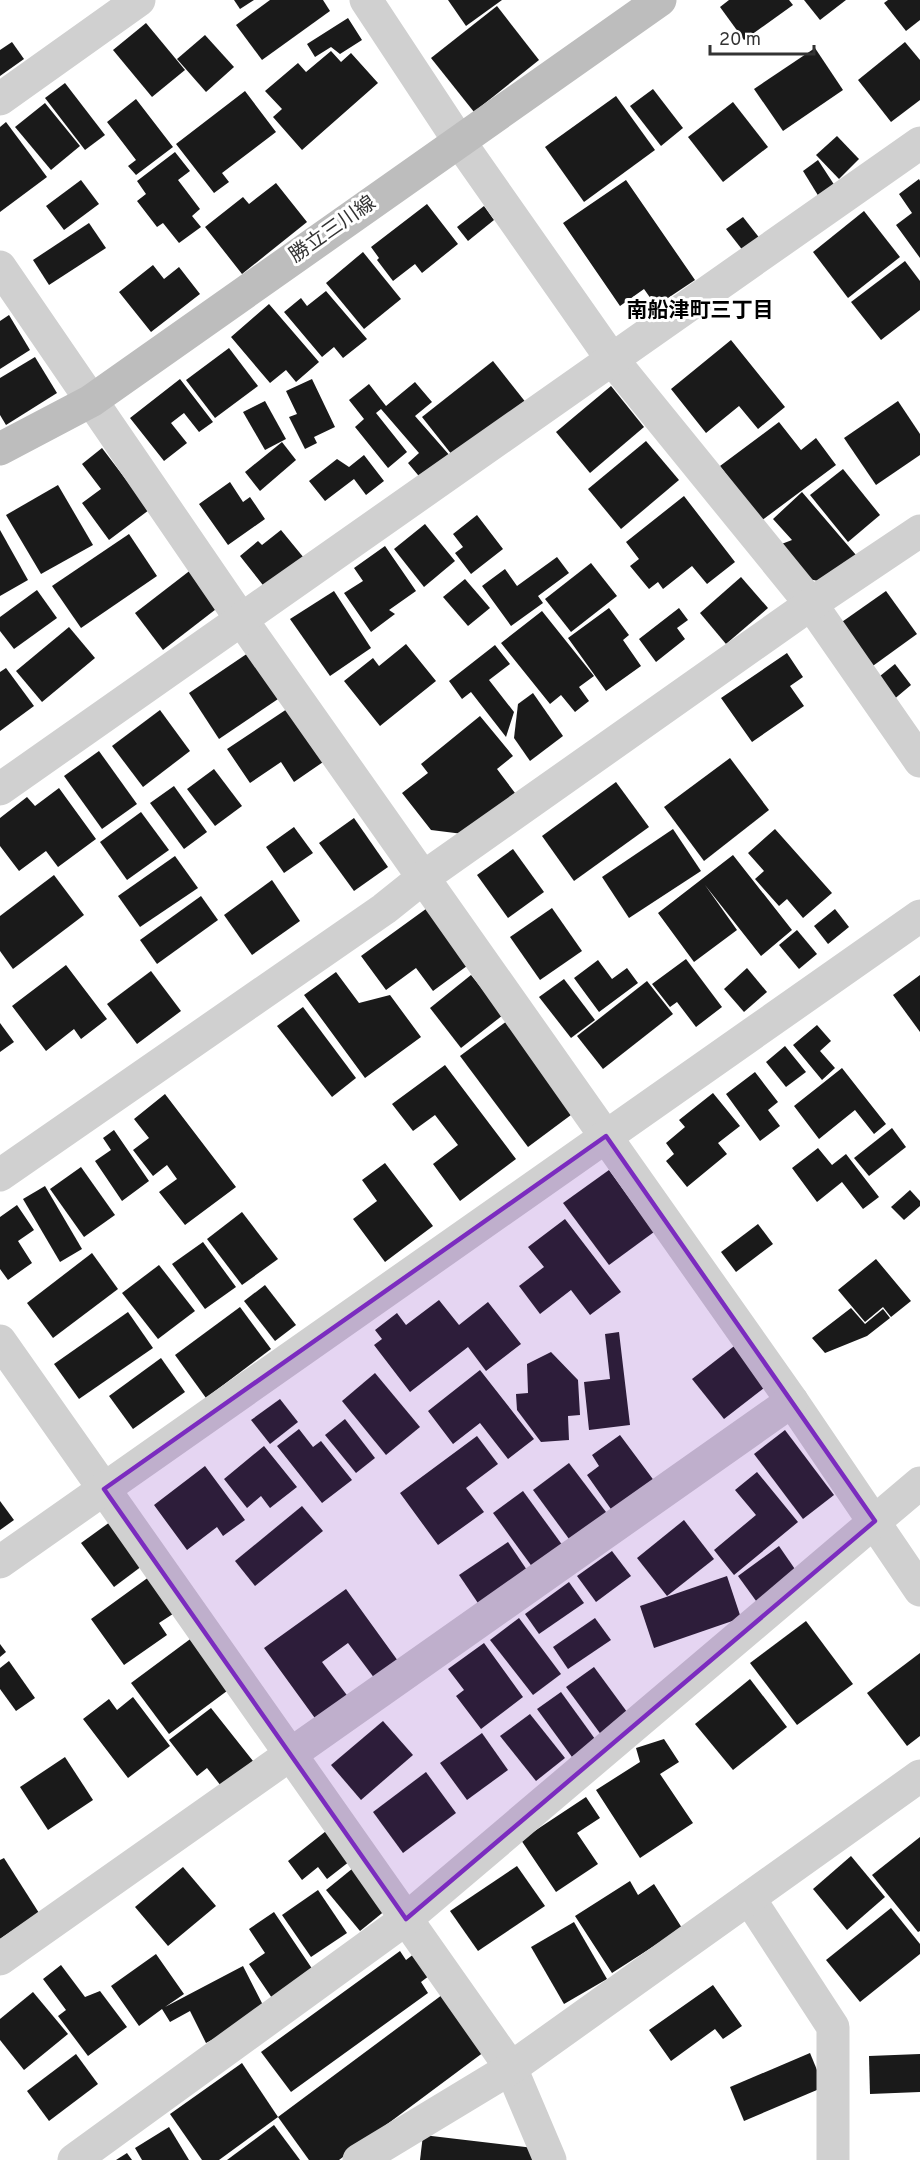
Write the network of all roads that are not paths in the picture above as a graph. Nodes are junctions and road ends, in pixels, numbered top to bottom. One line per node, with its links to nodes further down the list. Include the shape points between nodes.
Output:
1 (139, 0): 4 (street)
2 (366, 0): 5 (street)
3 (660, 0): 5 (main road, 勝立三川線)
4 (0, 99)
5 (459, 141): 8 (street); 9 (main road, 勝立三川線)
6 (920, 142): 8 (street)
7 (0, 267): 9 (street)
8 (611, 358): 12 (street); 13 (street)
9 (91, 401): 10 (main road, 勝立三川線); 13 (street)
10 (0, 449)
11 (920, 531): 12 (street)
12 (811, 604): 14 (street); 16 (street)
13 (241, 619): 15 (street); 16 (street)
14 (920, 761)
15 (0, 789)
16 (424, 877): 18 (street); 19 (street, via 384,909)
17 (920, 916): 18 (street)
18 (606, 1136): 21 (street); 23 (street)
19 (0, 1175)
20 (0, 1341): 23 (street)
21 (792, 1401): 24 (street); 27 (street)
22 (920, 1483): 24 (street)
23 (104, 1490): 25 (street); 27 (street)
24 (875, 1521): 26 (street); 30 (street)
25 (0, 1563)
26 (920, 1590)
27 (289, 1755): 30 (street); 31 (street)
28 (920, 1776): 29 (street)
29 (749, 1898): 32 (street); 36 (street, via 833,2027)
30 (406, 1919): 32 (street); 33 (street)
31 (0, 1959)
32 (511, 2068): 34 (street); 35 (street)
33 (74, 2160)
34 (359, 2160)
35 (550, 2160)
36 (833, 2160)

